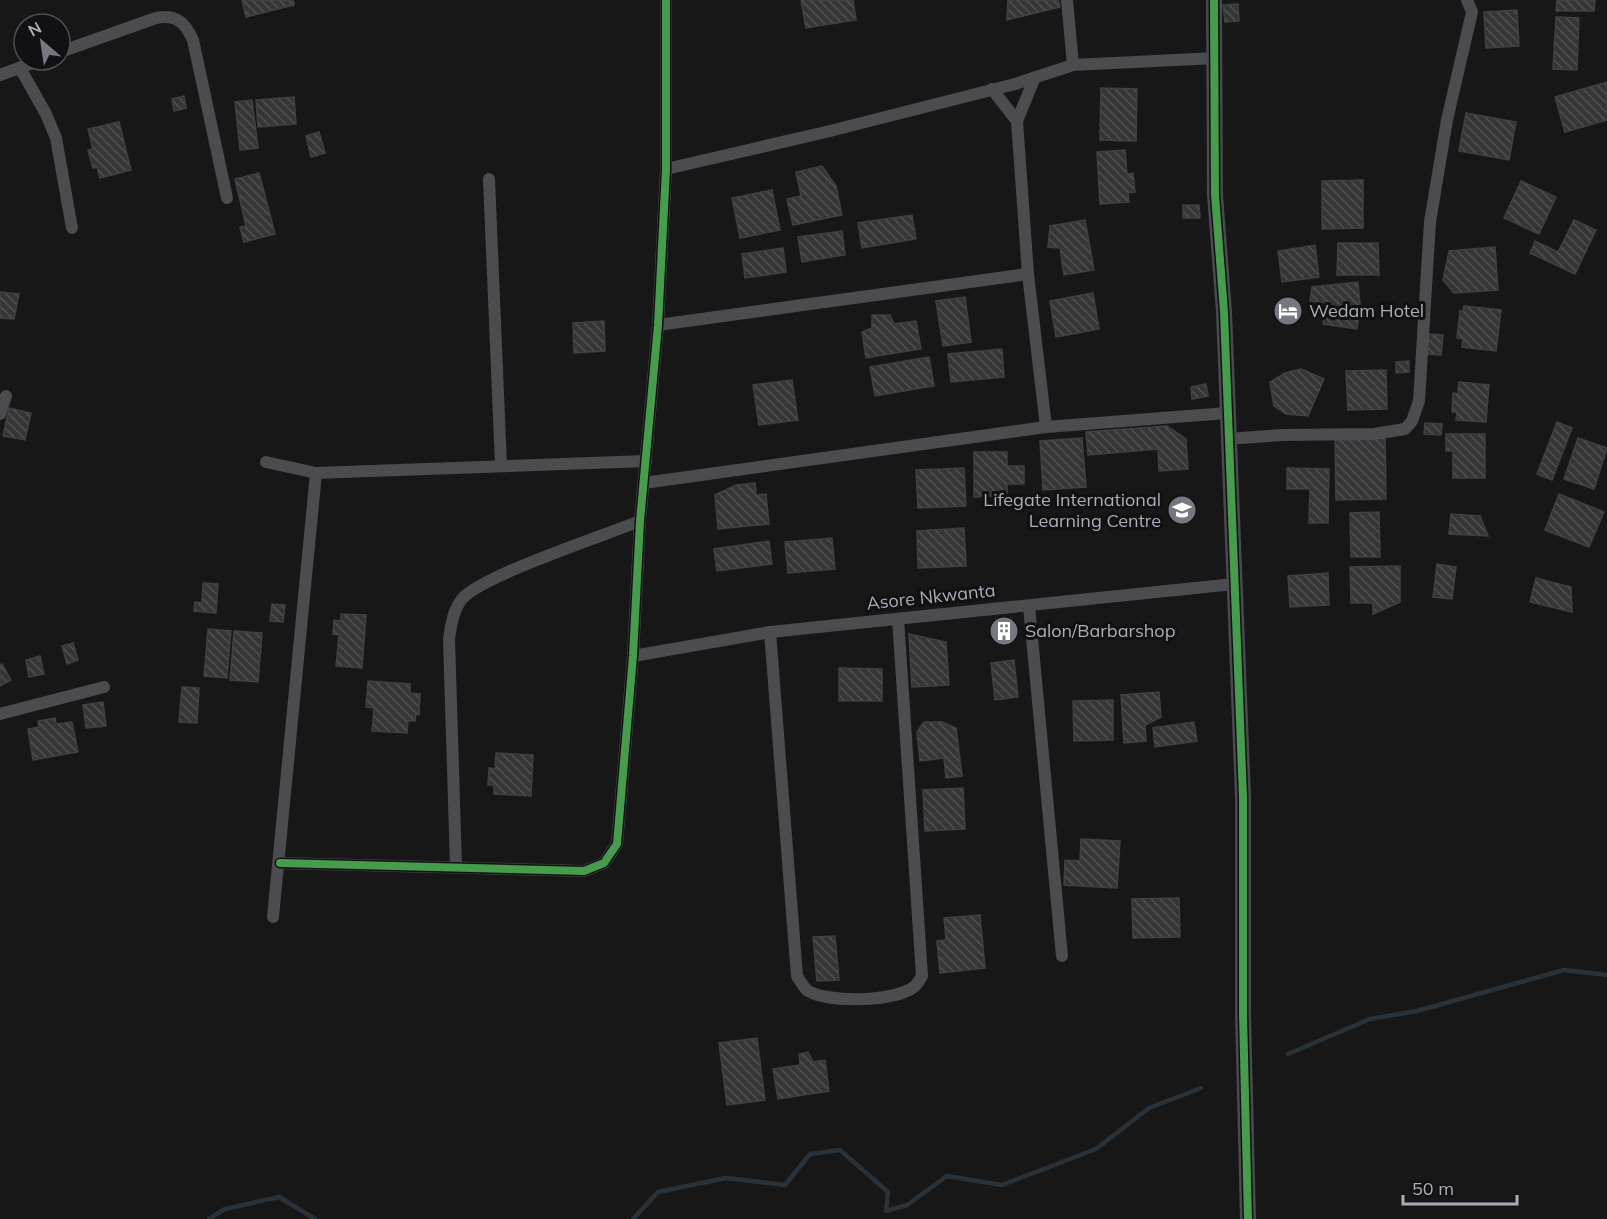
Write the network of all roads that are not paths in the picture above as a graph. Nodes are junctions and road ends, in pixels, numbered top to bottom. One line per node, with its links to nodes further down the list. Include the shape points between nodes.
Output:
1 (666, 0): 12 (street)
2 (1067, 0): 7 (street)
3 (1214, 0): 6 (street)
4 (1467, 0): 22 (street, via 1472,12 1447,120 1430,222 1419,401 1412,421 1405,429 1374,434)
5 (72, 48): 14 (street, via 156,18 168,15 180,20 195,47)
6 (1216, 58): 7 (street); 19 (street, via 1215,195)
7 (1073, 65): 9 (street)
8 (22, 72): 15 (street, via 56,138)
9 (1035, 77): 10 (street); 11 (street)
10 (992, 89): 11 (street); 12 (street)
11 (1017, 121): 16 (street)
12 (666, 169): 17 (street)
13 (489, 179): 25 (street)
14 (227, 198)
15 (72, 228)
16 (1028, 274): 17 (street); 21 (street)
17 (658, 325): 23 (street)
18 (6, 396): 20 (street)
19 (1227, 413): 21 (street); 22 (street)
20 (0, 414)
21 (1046, 427): 27 (street)
22 (1228, 439): 29 (street)
23 (646, 461): 25 (street); 27 (street)
24 (266, 462): 26 (street)
25 (501, 465): 26 (street)
26 (316, 473): 36 (street)
27 (644, 483): 28 (street)
28 (640, 521): 33 (street); 37 (street, via 490,580 462,599 448,639)
29 (1234, 584): 30 (street, Asore Nkwanta); 40 (street, via 1243,797)
30 (1029, 606): 31 (street, Asore Nkwanta); 39 (street)
31 (898, 619): 32 (street, Asore Nkwanta); 32 (street, via 922,976 914,987 890,996 829,997 807,990 797,976)
32 (770, 632): 33 (street, Asore Nkwanta)
33 (633, 656): 37 (street, via 613,854 604,863 584,871)
34 (104, 687): 35 (street)
35 (0, 714)
36 (280, 862): 37 (street); 38 (street)
37 (456, 867)
38 (273, 917)
39 (1062, 956)
40 (1248, 1219)

